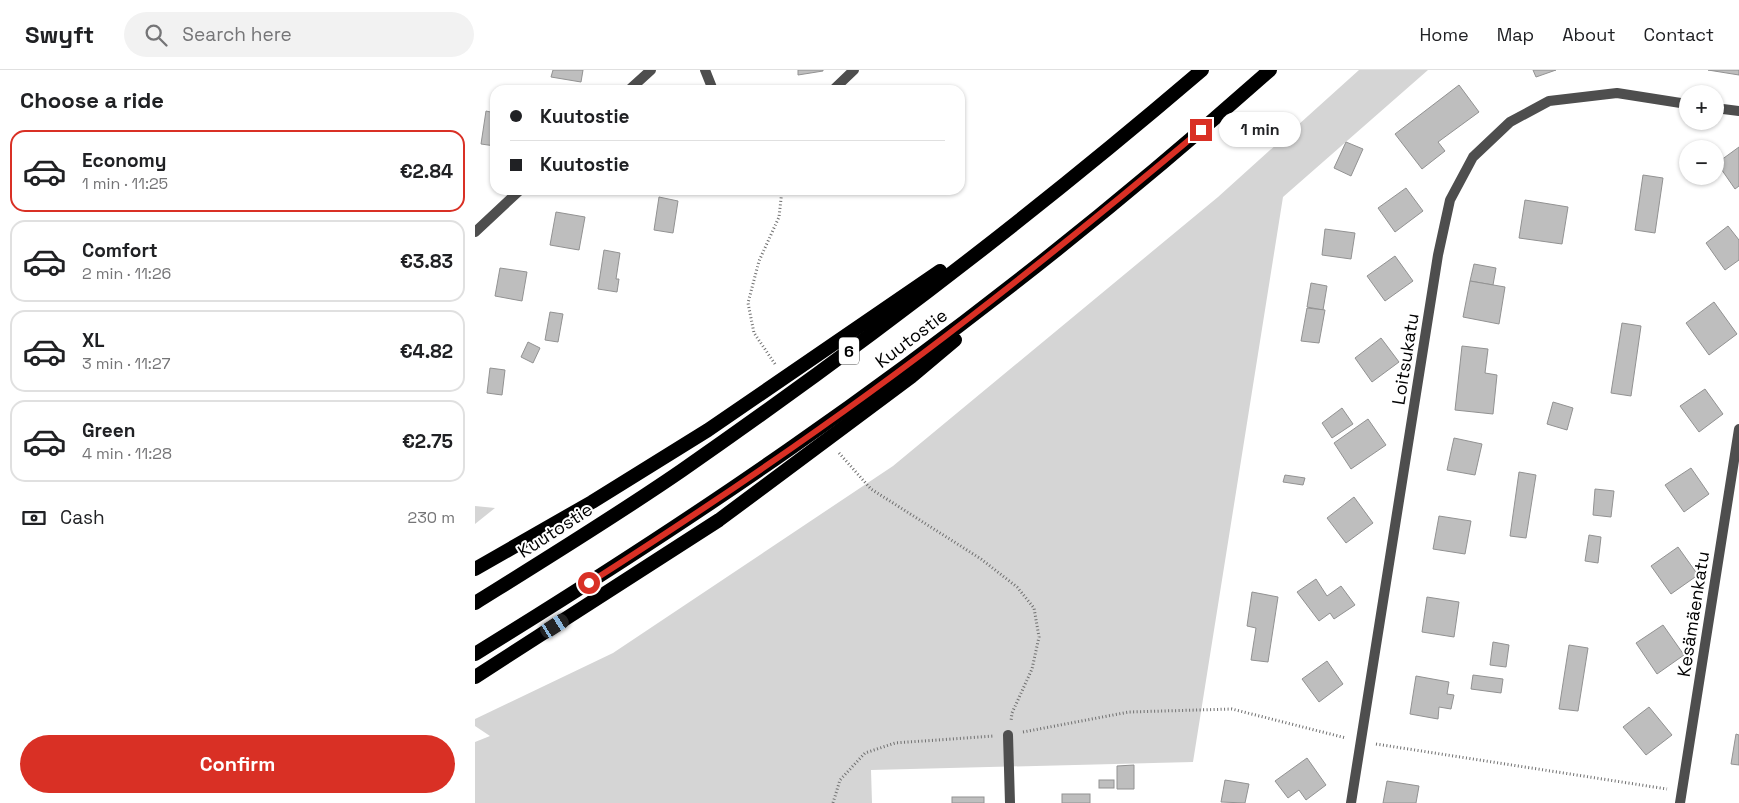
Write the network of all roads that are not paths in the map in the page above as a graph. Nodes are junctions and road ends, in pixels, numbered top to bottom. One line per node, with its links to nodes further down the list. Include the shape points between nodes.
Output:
1 (651, 70): 6 (street)
2 (705, 70): 7 (street)
3 (855, 70): 8 (street)
4 (1202, 70): 12 (highway, Kuutostie / 6)
5 (1270, 70): 14 (highway, Kuutostie)
6 (634, 85)
7 (711, 85)
8 (838, 85)
9 (1679, 103): 23 (street, Loitsukatu, via 1617,93 1549,101 1510,122 1473,157 1450,200)
10 (1724, 109): 11 (street)
11 (1739, 111)
12 (1059, 188): 17 (highway, via 708,430); 18 (highway, Kuutostie / 6, via 891,321 688,466)
13 (515, 195): 15 (street)
14 (1083, 229): 19 (highway, Kuutostie, via 969,319 791,448 611,569); 20 (highway, via 911,377 726,515)
15 (475, 232)
16 (1739, 429): 24 (street, Kesämäenkatu)
17 (475, 569)
18 (475, 603)
19 (475, 654)
20 (475, 677)
21 (1008, 735): 22 (street)
22 (1010, 803)
23 (1351, 803)
24 (1680, 803)

